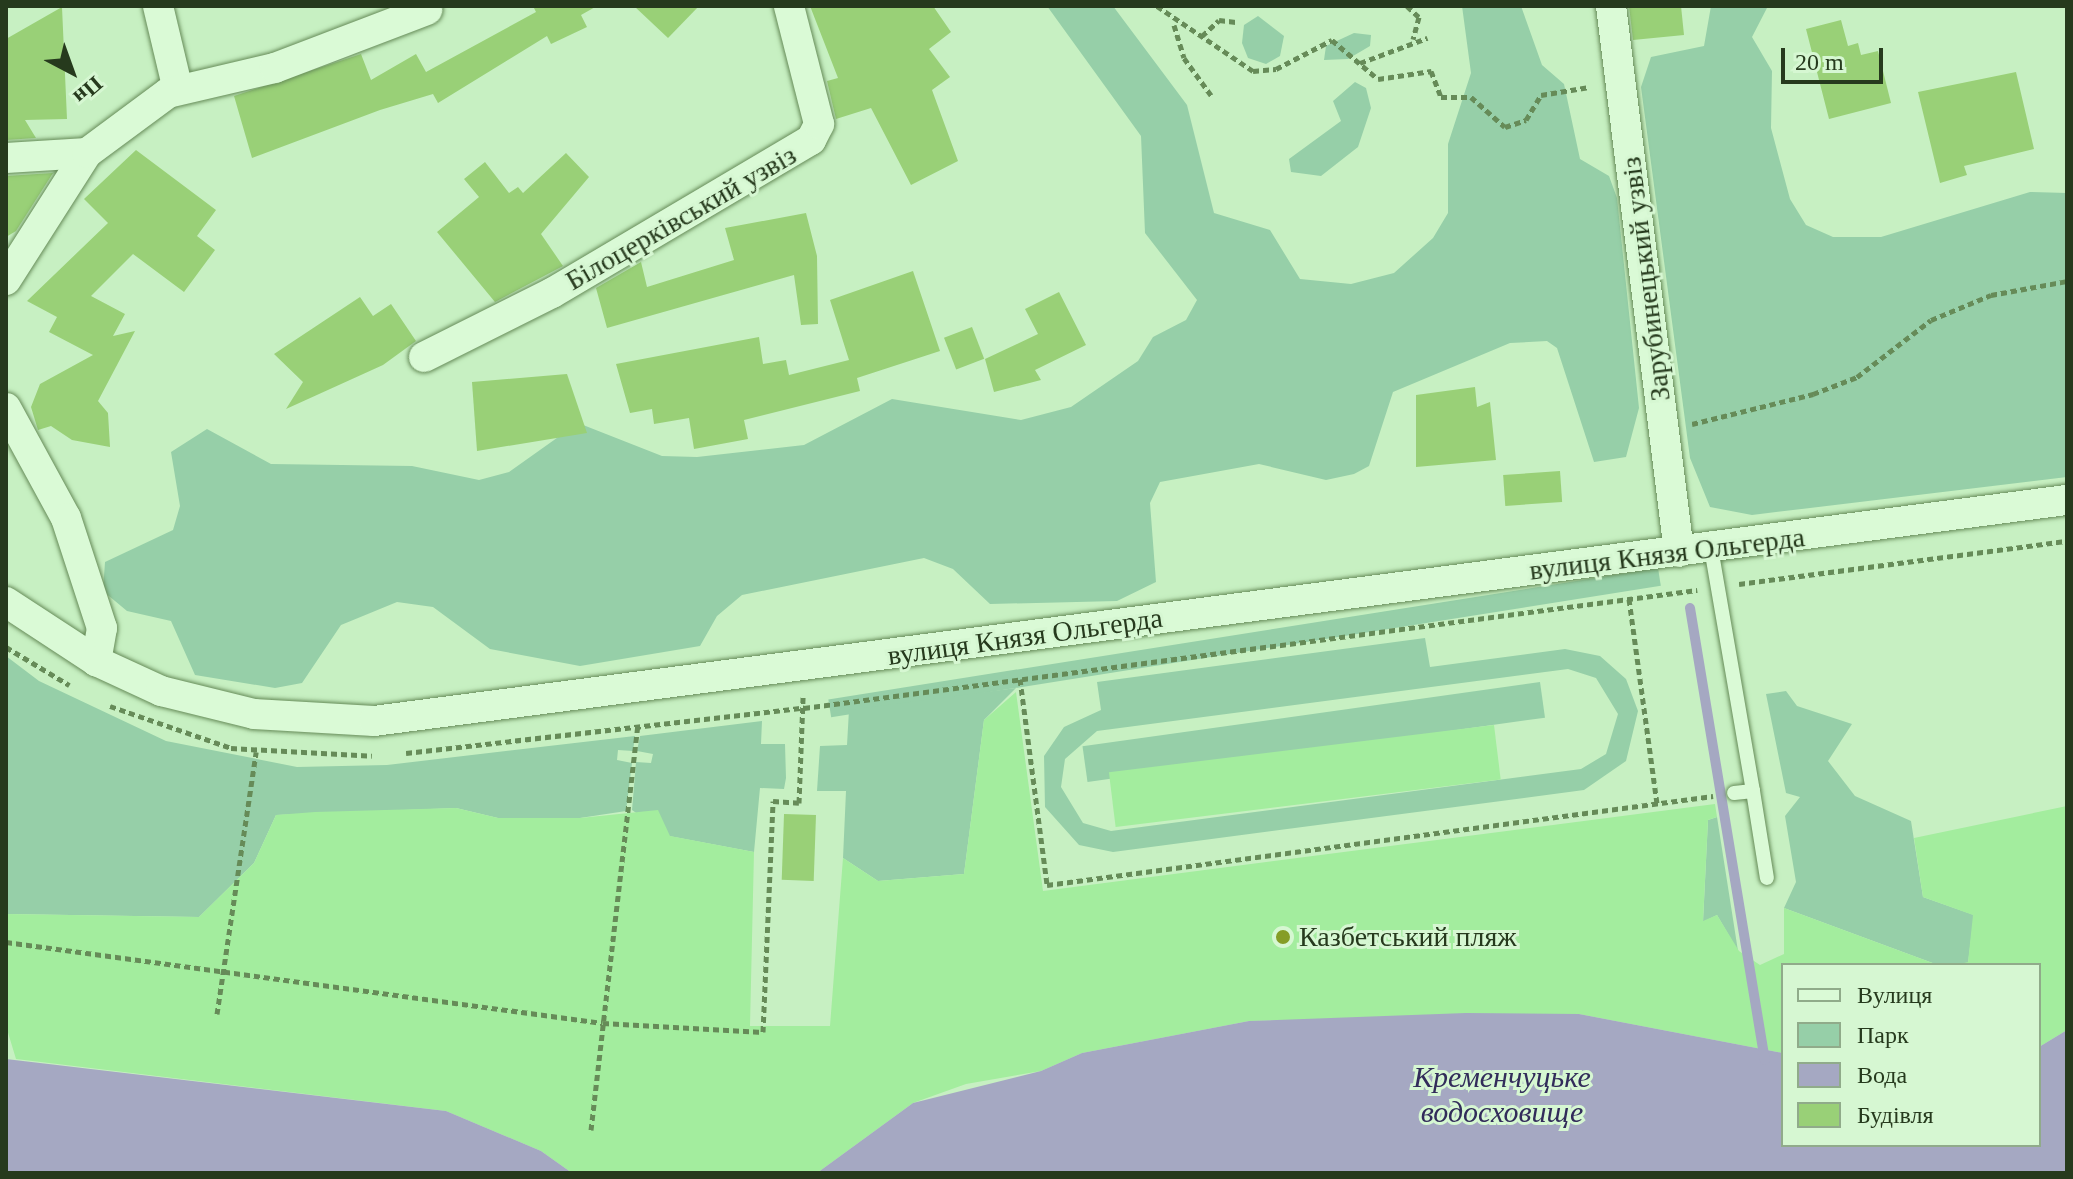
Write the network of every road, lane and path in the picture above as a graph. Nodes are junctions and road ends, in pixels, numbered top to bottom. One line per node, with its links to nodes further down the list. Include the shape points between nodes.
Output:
1 (158, 6): 13 (street)
2 (789, 6): 20 (street, Білоцерківський узвіз, via 819,124 811,140 552,293)
3 (1157, 6): 8 (path)
4 (1407, 6): 11 (path, via 1419,17)
5 (1611, 6): 22 (street, Зарубинецький узвіз)
6 (427, 10): 13 (street, via 275,68)
7 (1236, 22): 9 (path, via 1219,20)
8 (1174, 24): 9 (path); 15 (path, via 1184,58)
9 (1202, 36): 12 (path, via 1258,73 1325,39)
10 (1427, 38): 11 (path)
11 (1413, 39): 12 (path)
12 (1360, 63): 14 (path, via 1382,80 1431,71 1441,97 1471,97 1505,127 1526,120 1541,95)
13 (178, 90): 16 (street)
14 (1563, 90)
15 (1211, 95)
16 (87, 153): 17 (street); 18 (street)
17 (6, 158)
18 (6, 280)
19 (2067, 281): 22 (path, via 1991,295 1931,320 1857,377 1813,394)
20 (424, 357)
21 (6, 408): 31 (street, via 66,518 102,628)
22 (1664, 431): 26 (street, Зарубинецький узвіз)
23 (2067, 500): 25 (street, вулиця Князя Ольгерда)
24 (2067, 541): 27 (path)
25 (1711, 548): 26 (street, вулиця Князя Ольгерда); 27 (lane)
26 (1679, 552): 32 (street, вулиця Князя Ольгерда)
27 (1718, 587): 28 (path); 36 (lane)
28 (1683, 592)
29 (1629, 599): 39 (path)
30 (6, 602): 31 (street, вулиця Князя Ольгерда)
31 (96, 661): 32 (street, вулиця Князя Ольгерда, via 205,704 338,722)
32 (800, 667): 44 (path, via 799,803 773,801 763,1032)
33 (1020, 679): 39 (path, via 1047,885)
34 (638, 725): 44 (path)
35 (256, 752): 42 (path)
36 (1753, 791): 37 (lane); 40 (lane)
37 (1734, 793)
38 (1695, 799): 39 (path)
39 (1657, 804)
40 (1767, 878)
41 (6, 942): 42 (path)
42 (223, 973): 43 (path); 44 (path)
43 (217, 1014)
44 (603, 1023): 45 (path)
45 (591, 1130)

